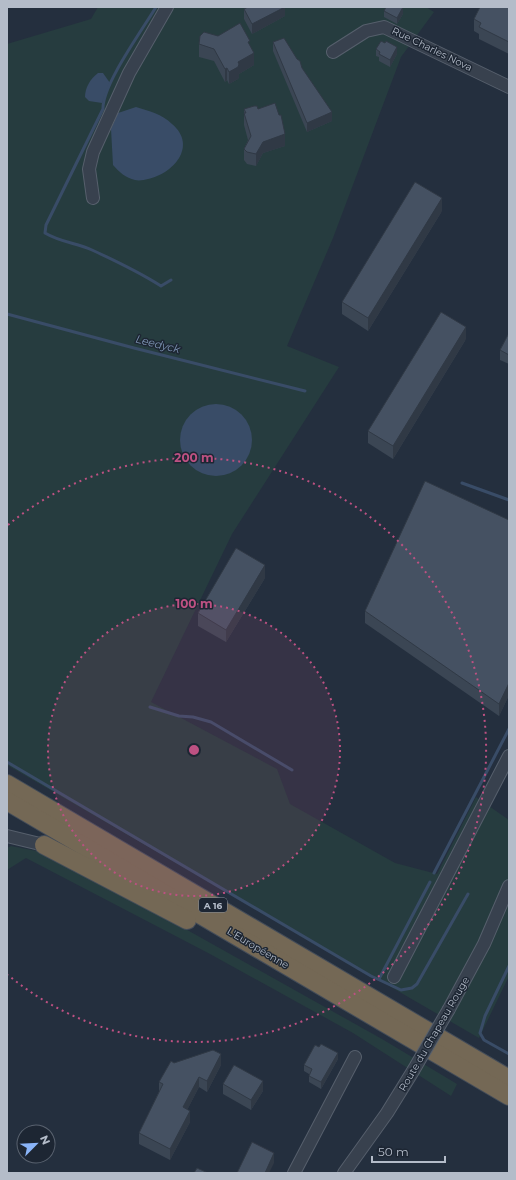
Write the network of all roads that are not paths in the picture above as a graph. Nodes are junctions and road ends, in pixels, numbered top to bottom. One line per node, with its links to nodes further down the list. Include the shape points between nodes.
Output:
1 (167, 7): 4 (street, via 129,73 93,152 89,169)
2 (333, 52): 3 (street, Rue Charles Nova, via 366,31 384,27)
3 (509, 86)
4 (93, 198)
5 (509, 756): 11 (street)
6 (7, 784): 14 (highway, L'Européenne / A 16)
7 (7, 800): 13 (highway, L'Européenne / A 16)
8 (7, 836): 9 (street)
9 (44, 845): 13 (highway)
10 (509, 886): 17 (street, Route du Chapeau Rouge, bridge, via 484,944 449,1009 384,1117)
11 (394, 977)
12 (355, 1057): 16 (street)
13 (454, 1064): 15 (highway, L'Européenne / A 16)
14 (509, 1079)
15 (509, 1096)
16 (294, 1173)
17 (344, 1173)

